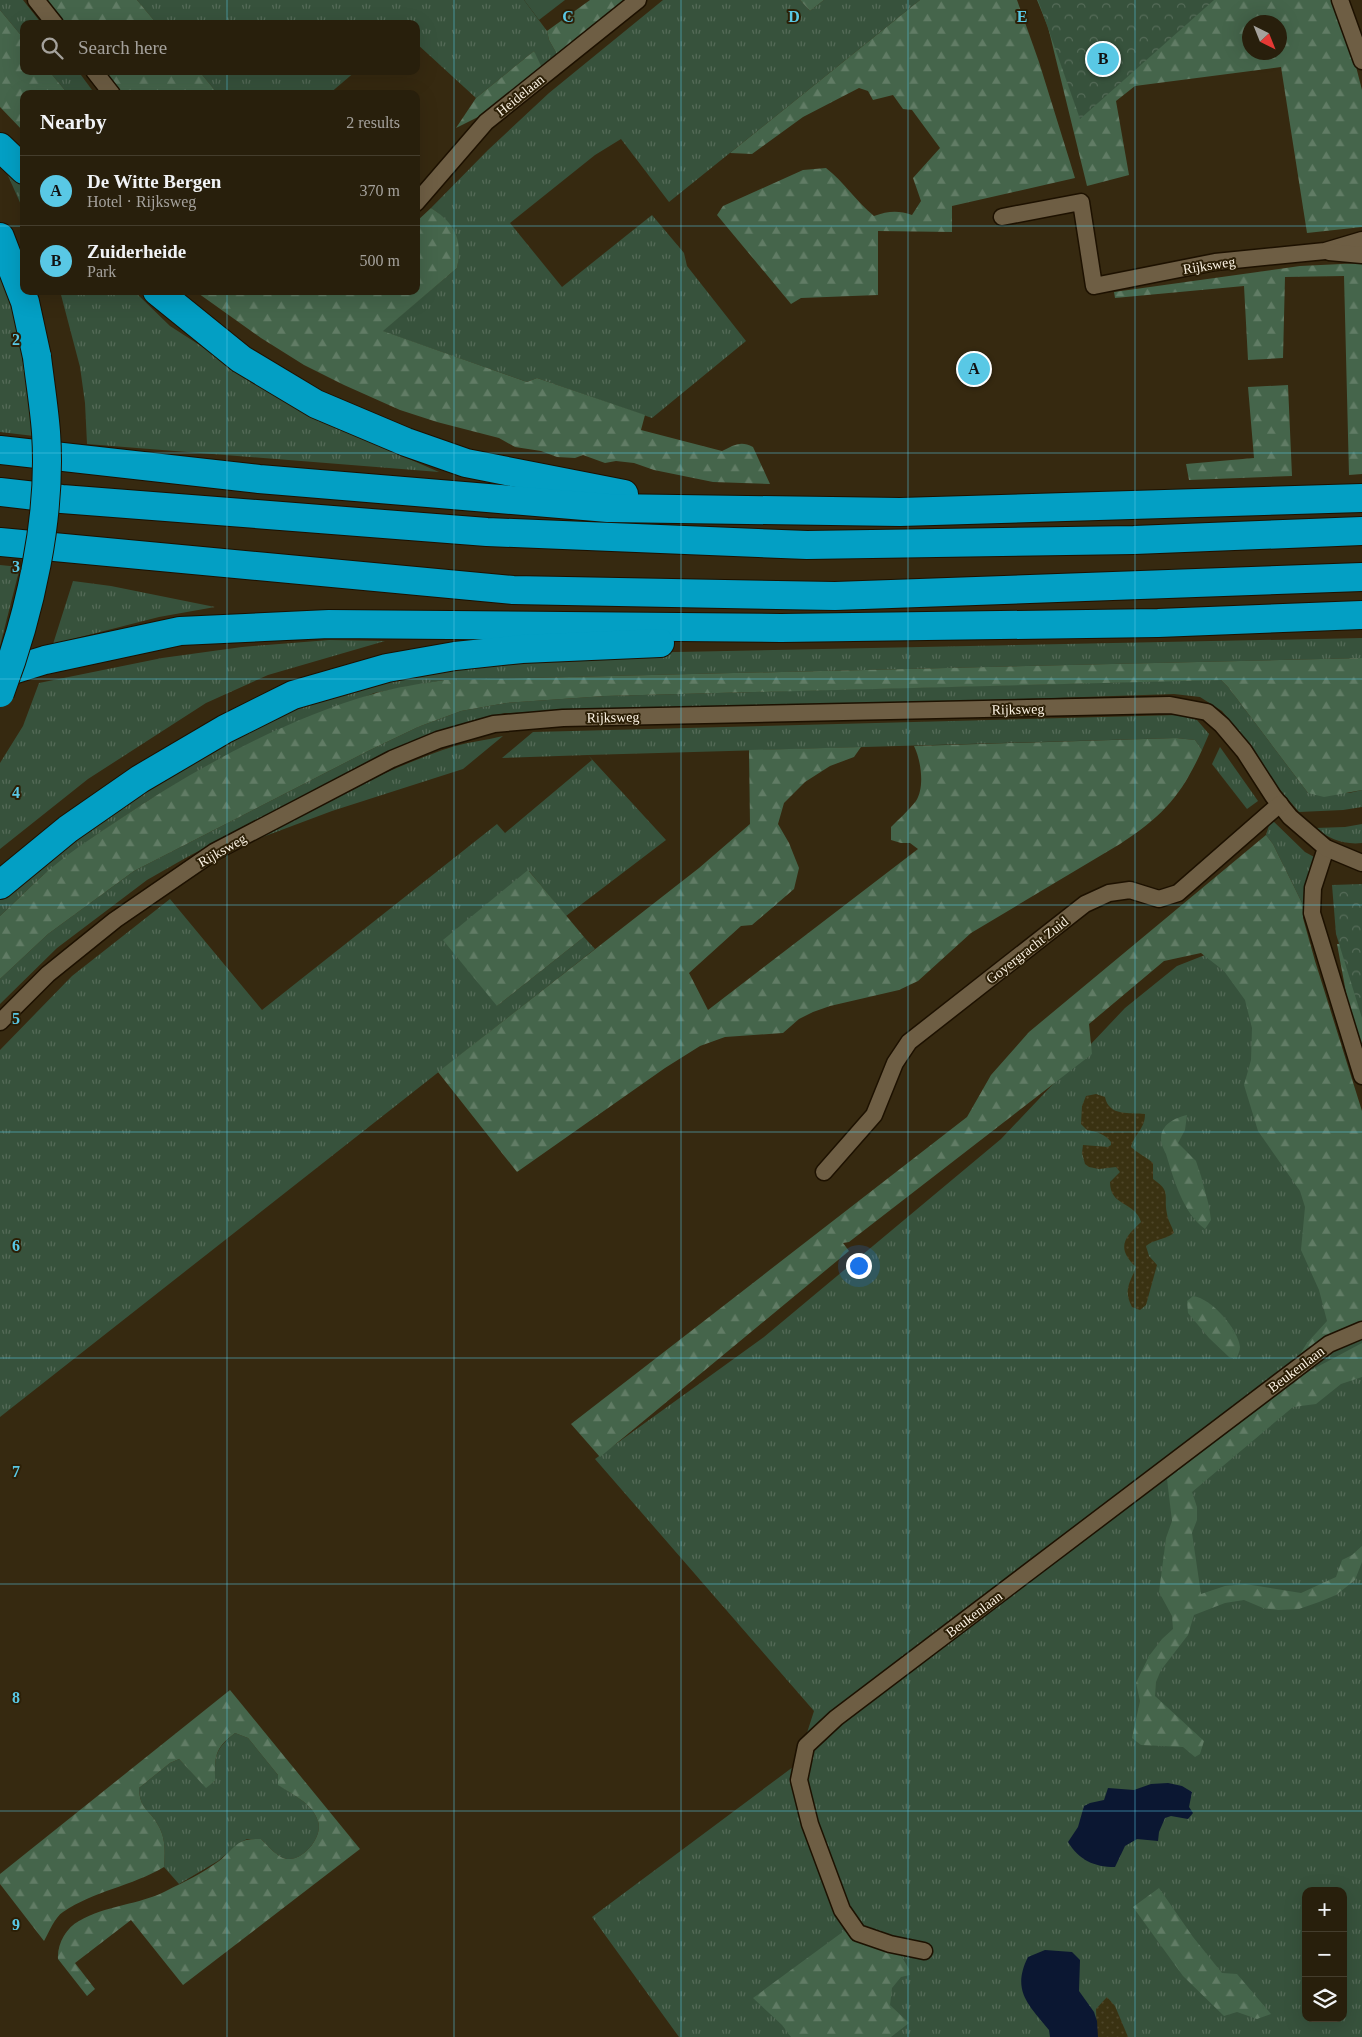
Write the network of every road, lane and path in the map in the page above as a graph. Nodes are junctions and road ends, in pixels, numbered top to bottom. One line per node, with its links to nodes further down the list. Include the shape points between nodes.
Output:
1 (36, 0): 4 (street)
2 (638, 0): 10 (street, Heidelaan, via 486,122)
3 (1340, 0): 5 (street)
4 (52, 20)
5 (1362, 61)
6 (97, 75): 7 (street)
7 (109, 90)
8 (0, 147): 9 (highway)
9 (20, 166)
10 (420, 198)
11 (1002, 217): 14 (street, Rijksweg, via 1081,202 1094,286 1215,262)
12 (0, 237): 16 (highway, bridge)
13 (1362, 240): 14 (street)
14 (1325, 251): 15 (street)
15 (1362, 255)
16 (20, 289)
17 (22, 295): 29 (highway, bridge, via 37,357 46,434 43,513 35,576)
18 (162, 295): 22 (highway, via 241,358 316,404 406,442 466,463)
19 (0, 450): 22 (highway, via 446,496 608,508)
20 (0, 492): 23 (highway, via 487,532 807,545 1134,540)
21 (1362, 498): 22 (highway, via 900,512)
22 (701, 510)
23 (1362, 531)
24 (0, 542): 25 (highway, via 522,591 834,596)
25 (1362, 577)
26 (1362, 615): 27 (highway, via 1158,623)
27 (781, 628): 28 (highway, via 329,624 180,631 44,660); 34 (highway, via 648,645 522,649 455,656 388,668 293,695 225,729 140,779 68,829)
28 (0, 674)
29 (0, 693)
30 (1277, 800): 31 (street, Rijksweg, via 1290,817); 35 (street, Rijksweg, via 1222,725 1207,712 1170,706 563,718 494,724 438,740 392,759 214,852 115,920 48,974); 37 (street, Goyergracht Zuid, via 1178,893 1159,899 1130,890 1109,893 1085,904 909,1042 895,1063 874,1115)
31 (1331, 850): 32 (street); 33 (street, Rijksweg); 36 (street, via 1313,888 1312,913)
32 (1362, 851)
33 (1362, 863)
34 (0, 885)
35 (0, 1022)
36 (1362, 1076)
37 (824, 1172)
38 (1362, 1330): 39 (street, Beukenlaan, via 1329,1344 836,1718 806,1746 799,1780 810,1824 842,1910 858,1932 890,1944)
39 (924, 1950)

